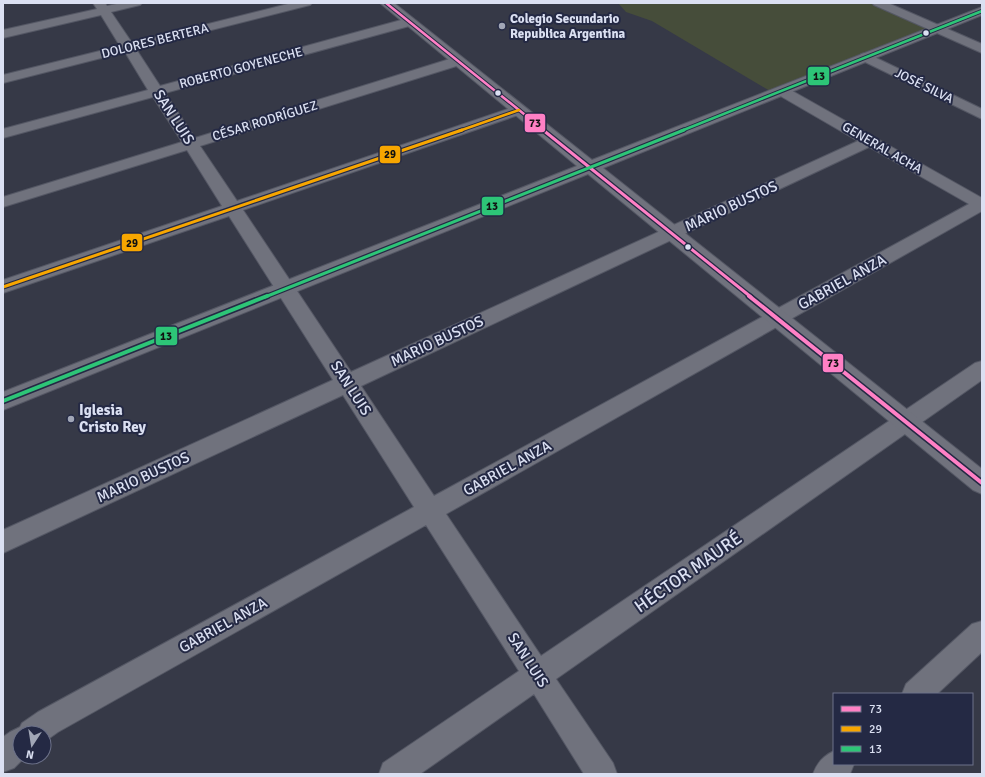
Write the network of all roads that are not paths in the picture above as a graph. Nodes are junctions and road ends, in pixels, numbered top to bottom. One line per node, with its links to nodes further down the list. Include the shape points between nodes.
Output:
1 (136, 3): 5 (street)
2 (306, 3): 10 (street, DOLORES BERTERA)
3 (386, 3): 7 (street)
4 (878, 3): 8 (street)
5 (101, 7): 9 (street); 10 (street, SAN LUIS)
6 (982, 11): 8 (street)
7 (409, 22): 13 (street); 16 (street, ROBERTO GOYENECHE)
8 (937, 29): 11 (street); 12 (street)
9 (3, 34)
10 (128, 48): 14 (street, DOLORES BERTERA); 16 (street, SAN LUIS)
11 (982, 49)
12 (866, 57): 15 (street); 18 (street, JOSÉ SILVA)
13 (458, 61): 17 (street); 21 (street, CÉSAR RODRÍGUEZ)
14 (3, 79)
15 (782, 91): 20 (street, GENERAL ACHA); 22 (street)
16 (157, 92): 19 (street, ROBERTO GOYENECHE); 21 (street, SAN LUIS)
17 (518, 110): 22 (street); 25 (street)
18 (982, 115)
19 (3, 134)
20 (870, 141): 24 (street, GENERAL ACHA); 26 (street, MARIO BUSTOS)
21 (191, 144): 23 (street, CÉSAR RODRÍGUEZ); 25 (street, SAN LUIS)
22 (590, 167): 26 (street); 28 (street)
23 (3, 202)
24 (982, 204): 29 (street, GABRIEL ANZA)
25 (233, 208): 27 (street); 28 (street, SAN LUIS)
26 (672, 233): 29 (street); 31 (street, MARIO BUSTOS)
27 (3, 287)
28 (285, 288): 31 (street, SAN LUIS); 32 (street)
29 (777, 318): 33 (street); 35 (street, GABRIEL ANZA)
30 (982, 369): 33 (street, HÉCTOR MAURÉ)
31 (347, 383): 35 (street, SAN LUIS); 36 (street, MARIO BUSTOS)
32 (3, 401)
33 (906, 422): 34 (street); 38 (street, HÉCTOR MAURÉ)
34 (982, 483)
35 (430, 510): 38 (street, SAN LUIS); 40 (street, GABRIEL ANZA)
36 (3, 542)
37 (982, 634): 39 (street)
38 (538, 675): 46 (street, HÉCTOR MAURÉ); 47 (street, SAN LUIS)
39 (917, 693)
40 (44, 725)
41 (12, 749): 42 (street)
42 (3, 757)
43 (838, 765): 48 (street)
44 (3, 766): 45 (street)
45 (4, 774)
46 (394, 774)
47 (602, 774)
48 (828, 774)

